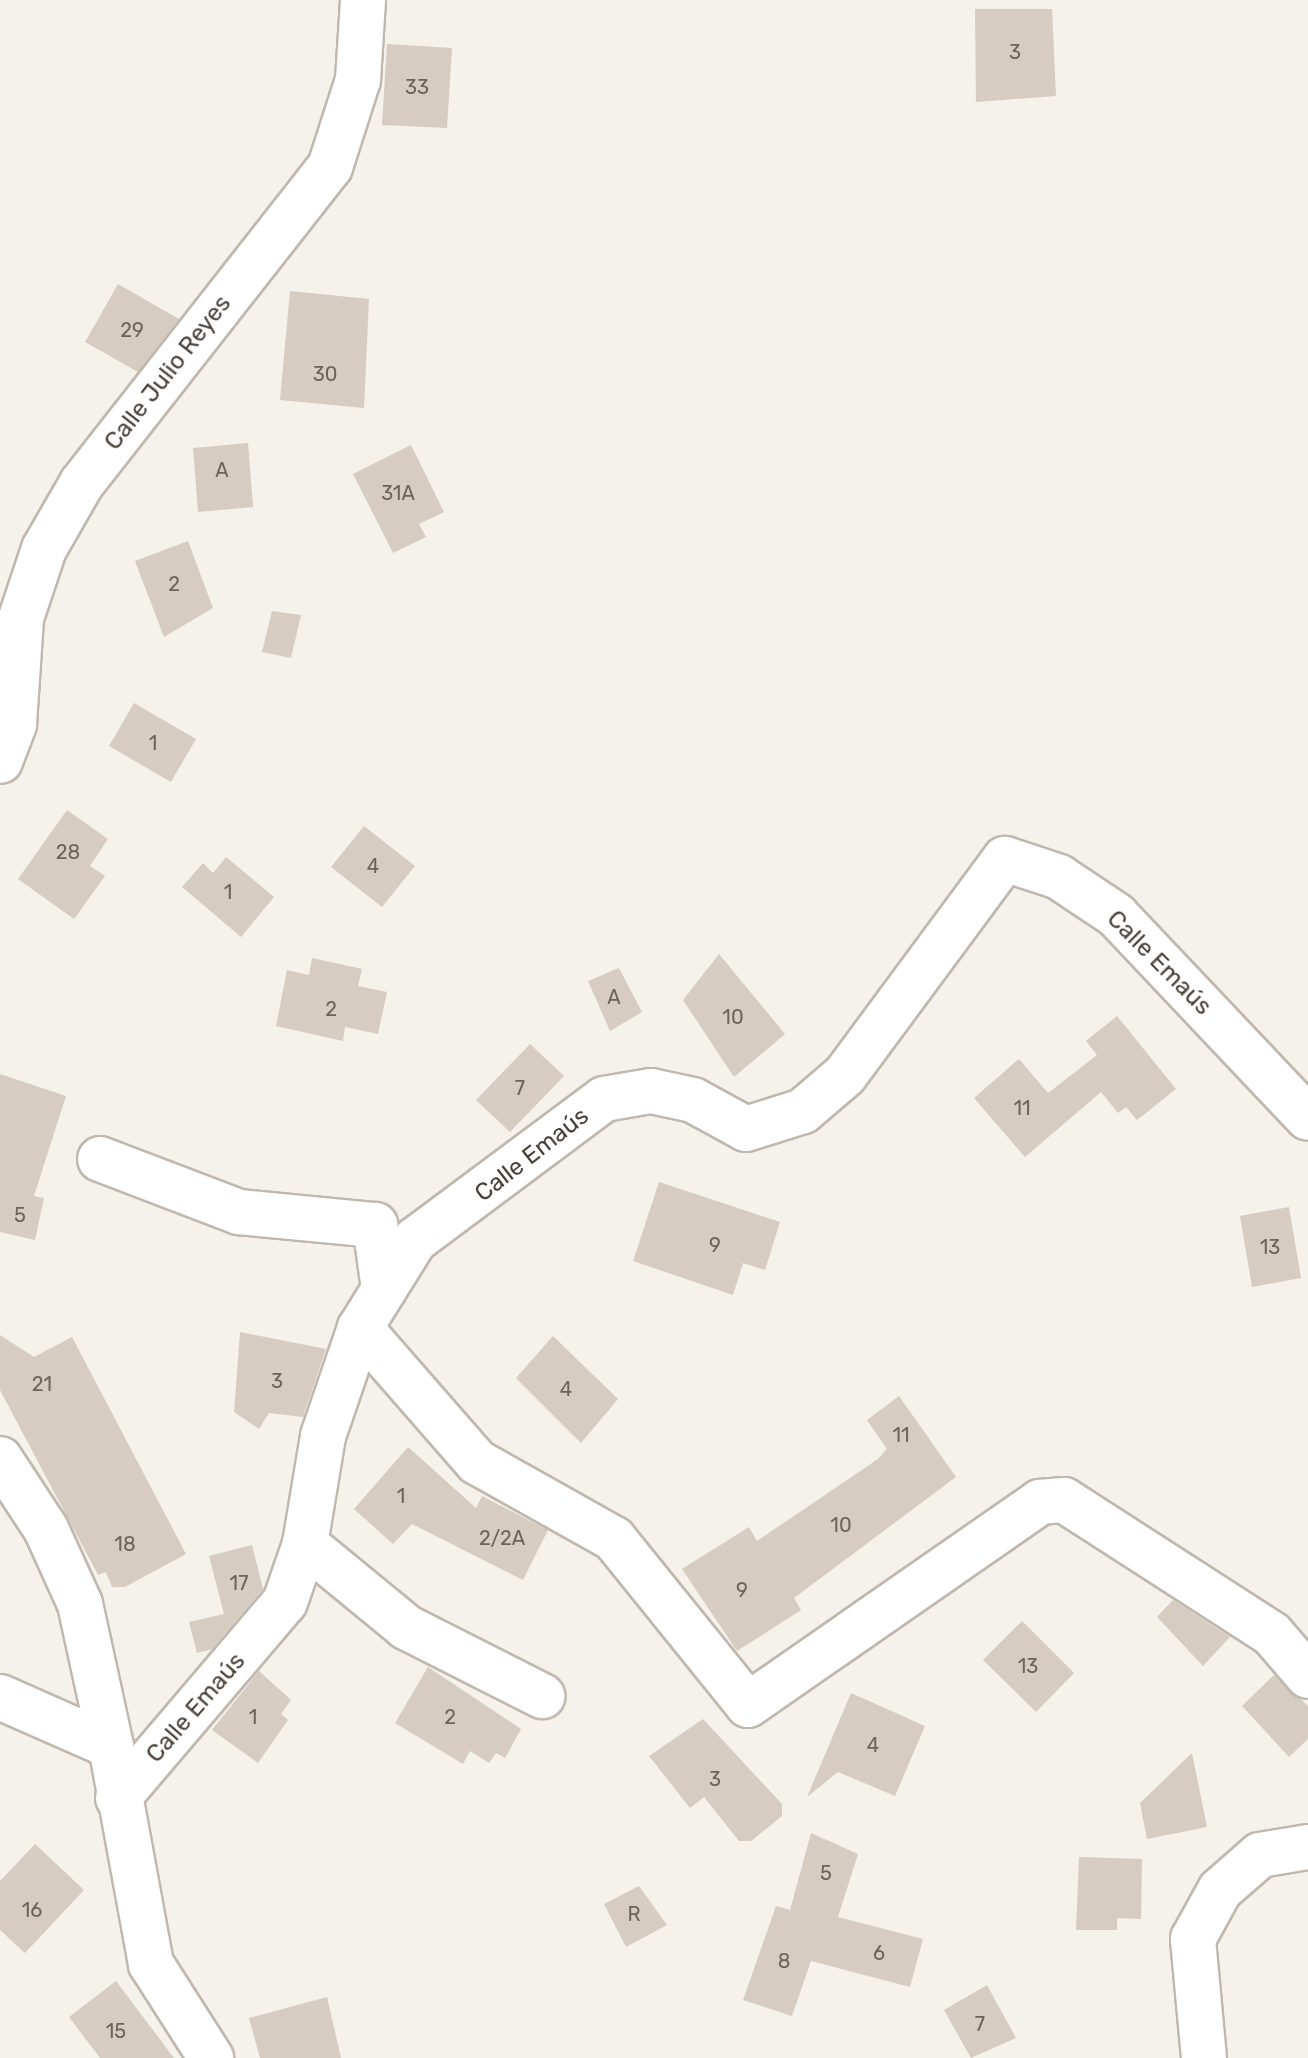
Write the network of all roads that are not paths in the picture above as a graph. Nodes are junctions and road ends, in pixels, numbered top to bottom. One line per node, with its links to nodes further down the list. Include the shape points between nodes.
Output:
1 (363, 0): 2 (street, Calle Julio Reyes, via 358,80 330,167 82,483 44,549 21,618 14,724)
2 (0, 761)
3 (1308, 1118): 5 (street, Calle Emaús, via 1116,915 1059,877 1005,859 845,1075 803,1111 746,1129 665,1094 604,1099 415,1240)
4 (100, 1159): 5 (street, via 239,1212 375,1225)
5 (384, 1289): 6 (street, Calle Emaús)
6 (360, 1328): 8 (street, Calle Emaús, via 323,1436); 9 (street, via 477,1462 614,1539 748,1705 1040,1502 1064,1500 1272,1634)
7 (0, 1459): 12 (street, via 46,1529 80,1604)
8 (305, 1544): 10 (street, via 406,1627); 13 (street, Calle Emaús, via 285,1602)
9 (1308, 1676)
10 (542, 1696)
11 (0, 1697): 12 (street)
12 (111, 1746): 13 (street)
13 (118, 1798): 15 (street, via 151,1964)
14 (1308, 1847): 16 (street, via 1260,1855 1220,1890 1193,1939)
15 (211, 2058)
16 (1204, 2058)

